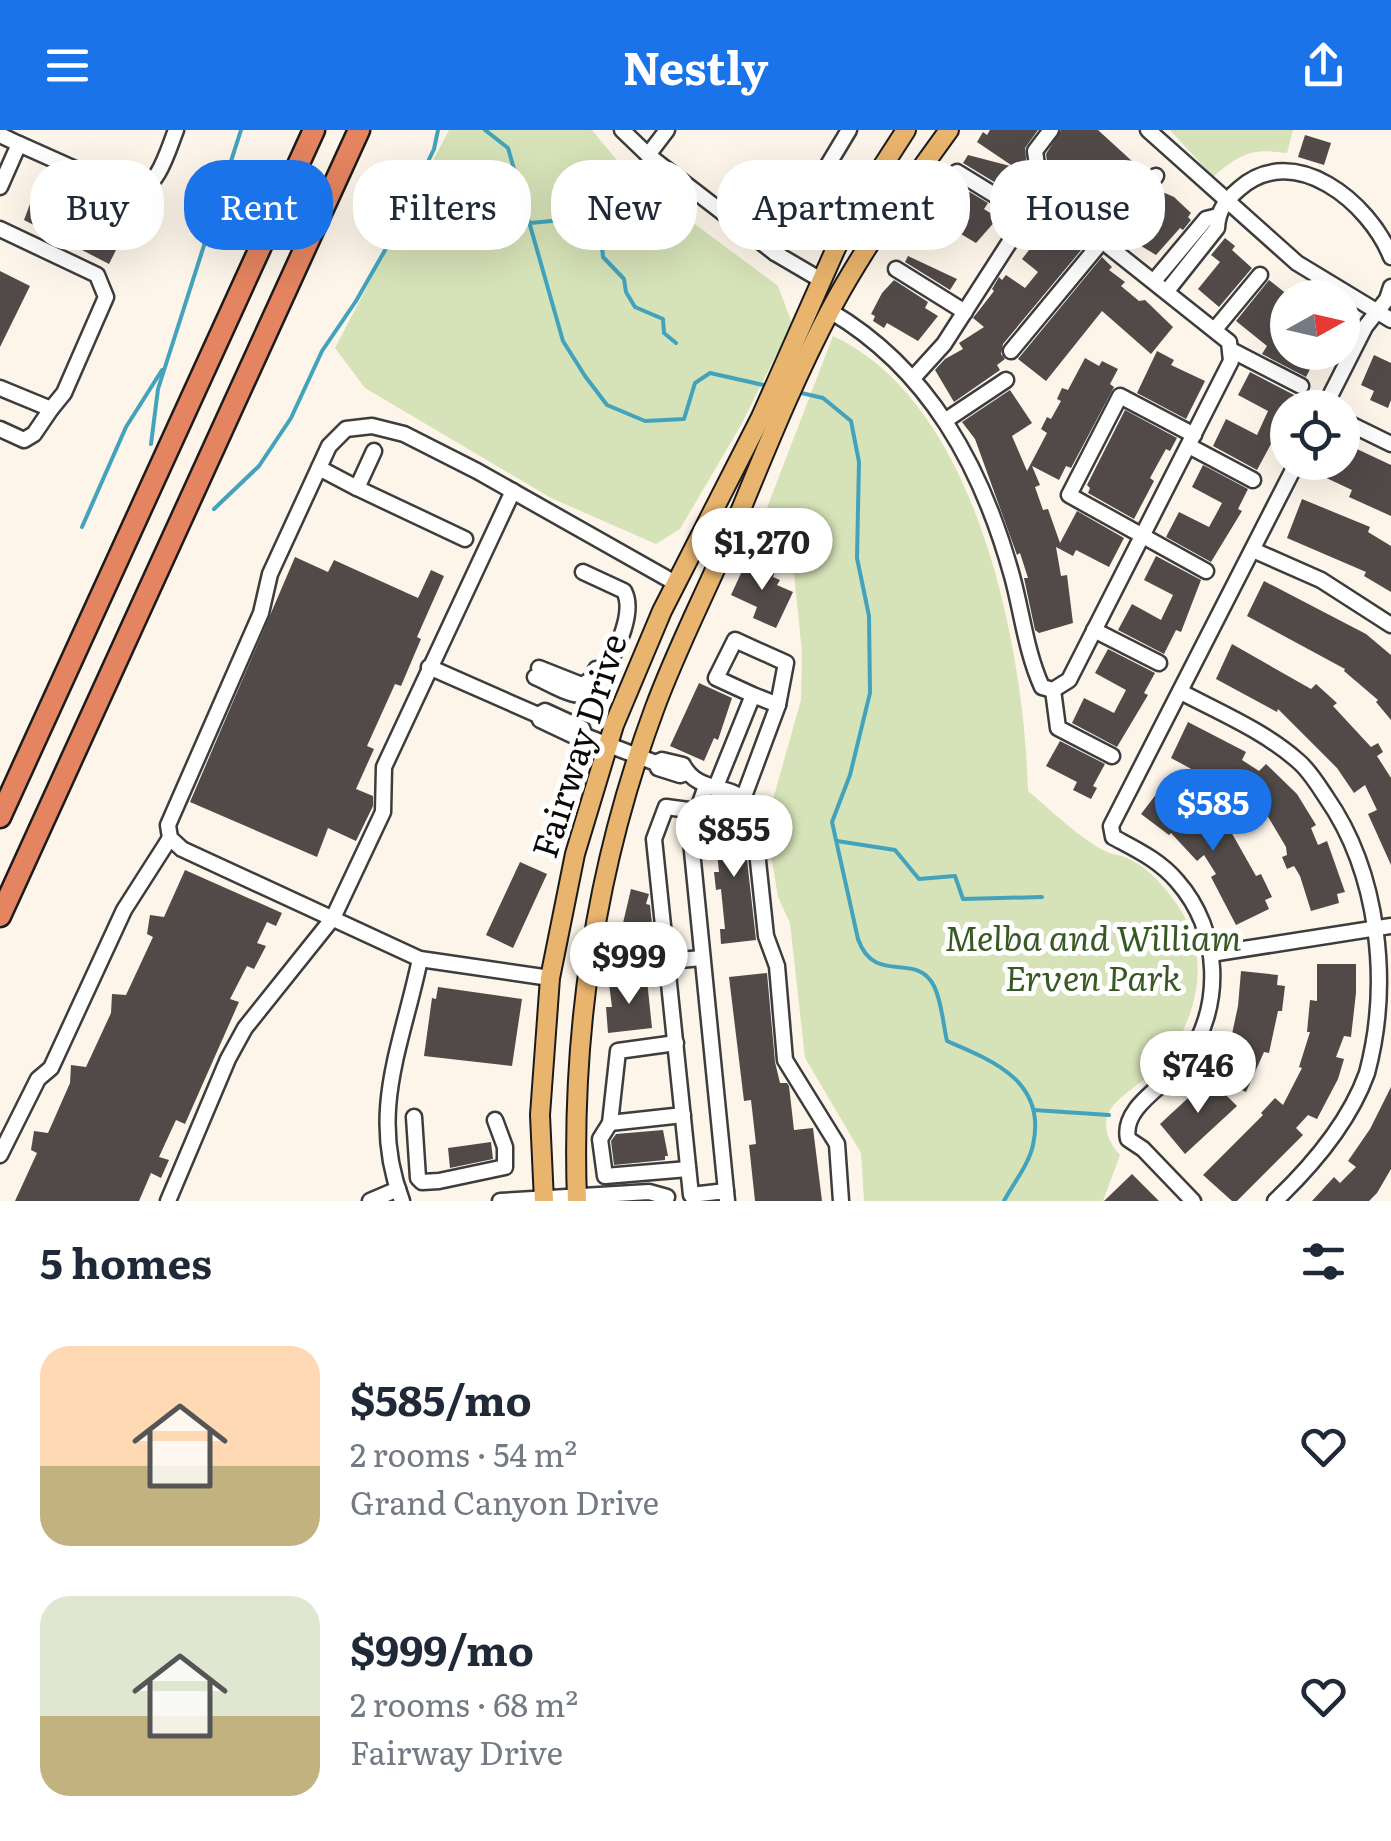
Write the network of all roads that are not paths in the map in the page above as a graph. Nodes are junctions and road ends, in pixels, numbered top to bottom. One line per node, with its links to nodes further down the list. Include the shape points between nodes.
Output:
1 (176, 130): 12 (street, via 158,174 133,195)
2 (314, 130): 76 (highway)
3 (359, 130): 78 (highway)
4 (622, 130): 13 (street)
5 (667, 130): 13 (street)
6 (849, 130): 21 (street)
7 (906, 130): 25 (main road, Fairway Drive)
8 (949, 130): 29 (main road, Fairway Drive, via 901,193)
9 (1051, 130): 14 (street, via 1035,151)
10 (1148, 130): 16 (street)
11 (0, 135): 12 (street)
12 (19, 144): 15 (street)
13 (648, 155): 21 (street)
14 (1036, 160)
15 (0, 186)
16 (1221, 209): 22 (street, via 1248,181 1266,174 1309,175 1358,206); 26 (street); 28 (street, via 1217,228); 31 (street)
17 (0, 229): 42 (street, via 97,274 103,284 106,297)
18 (1005, 250): 30 (street)
19 (1096, 250): 36 (street)
20 (1114, 250): 26 (street)
21 (775, 253): 25 (street)
22 (1391, 257)
23 (896, 268): 30 (street)
24 (1260, 275): 33 (street)
25 (821, 280): 34 (main road, Fairway Drive)
26 (1154, 281): 28 (street)
27 (1391, 287): 31 (street)
28 (1167, 291): 33 (street)
29 (830, 311): 34 (main road, Fairway Drive); 37 (street, via 865,332)
30 (965, 312): 37 (street)
31 (1375, 312): 32 (street); 41 (street)
32 (1391, 320)
33 (1216, 328): 35 (street)
34 (801, 351): 43 (main road, Fairway Drive)
35 (1232, 351): 39 (street); 47 (street)
36 (1011, 352)
37 (914, 377): 44 (street)
38 (1006, 380): 44 (street)
39 (1301, 386)
40 (0, 388): 42 (street)
41 (1334, 390)
42 (51, 409): 45 (street, via 24,440)
43 (769, 420): 60 (main road, Fairway Drive); 72 (main road, Fairway Drive, via 667,677)
44 (946, 420): 66 (street, via 1006,552 1033,668 1042,686)
45 (0, 429)
46 (1360, 429): 48 (street)
47 (1192, 440): 51 (street); 55 (street); 55 (street, via 1120,396 1069,496)
48 (1391, 444)
49 (374, 452): 53 (street)
50 (318, 468): 53 (street); 54 (street, via 337,434 372,426 404,434); 77 (street, via 175,804)
51 (1254, 480)
52 (1288, 480): 57 (street)
53 (357, 488): 56 (street)
54 (513, 492): 60 (street); 64 (street)
55 (1142, 538): 58 (street); 62 (street)
56 (465, 539)
57 (1254, 550): 61 (street, via 1321,580); 67 (street)
58 (1206, 571)
59 (583, 572): 65 (street, via 624,591 624,632 593,693 578,696)
60 (677, 584): 70 (main road, Fairway Drive)
61 (1391, 625)
62 (1094, 630): 63 (street); 66 (street, via 1069,680)
63 (1159, 664)
64 (429, 667): 70 (street); 79 (street, via 384,768 383,812)
65 (537, 673)
66 (1053, 690): 71 (street, via 1058,728)
67 (1180, 692): 80 (street, via 1299,761 1340,817); 81 (street, via 1111,832 1176,879 1207,932)
68 (753, 696): 69 (street); 69 (street, via 716,678 735,640 786,664); 73 (street)
69 (778, 706): 74 (street)
70 (608, 746): 72 (street); 86 (main road, Fairway Drive, via 575,854)
71 (1112, 756)
72 (647, 760): 73 (street); 82 (main road, Fairway Drive, via 606,874)
73 (710, 787): 74 (street); 75 (street)
74 (744, 798): 103 (street, via 753,814 766,936 777,966 785,1060 837,1144)
75 (696, 811): 84 (street, via 690,831); 85 (street, via 666,807 654,839)
76 (0, 817)
77 (170, 838): 79 (street); 92 (street, via 124,910 51,1068 38,1080)
78 (0, 916)
79 (333, 918): 83 (street); 100 (street, via 245,1028)
80 (1384, 927): 81 (street); 105 (street, via 1378,1026 1367,1073 1331,1140)
81 (1211, 954): 104 (street, via 1211,1002 1198,1041 1126,1129 1128,1139)
82 (590, 955): 85 (street); 98 (main road, Fairway Drive, via 576,1091)
83 (420, 958): 86 (street); 94 (street, via 387,1095 388,1151)
84 (702, 958): 85 (street); 95 (street)
85 (668, 962): 87 (street)
86 (550, 978): 97 (main road, Fairway Drive, via 540,1116)
87 (676, 1043): 88 (street); 91 (street, via 618,1051)
88 (682, 1114): 91 (street); 93 (street)
89 (414, 1117): 90 (street, via 418,1178 430,1182 505,1167)
90 (495, 1120)
91 (610, 1122): 93 (street, via 600,1139 606,1176)
92 (0, 1155)
93 (688, 1169): 96 (street)
94 (400, 1195): 101 (street)
95 (726, 1196): 96 (street)
96 (692, 1198): 99 (street)
97 (544, 1199): 98 (street); 102 (street)
98 (577, 1199): 99 (street, via 649,1192)
99 (663, 1199)
100 (168, 1201)
101 (370, 1201)
102 (500, 1201)
103 (841, 1201)
104 (1193, 1201)
105 (1275, 1201)

